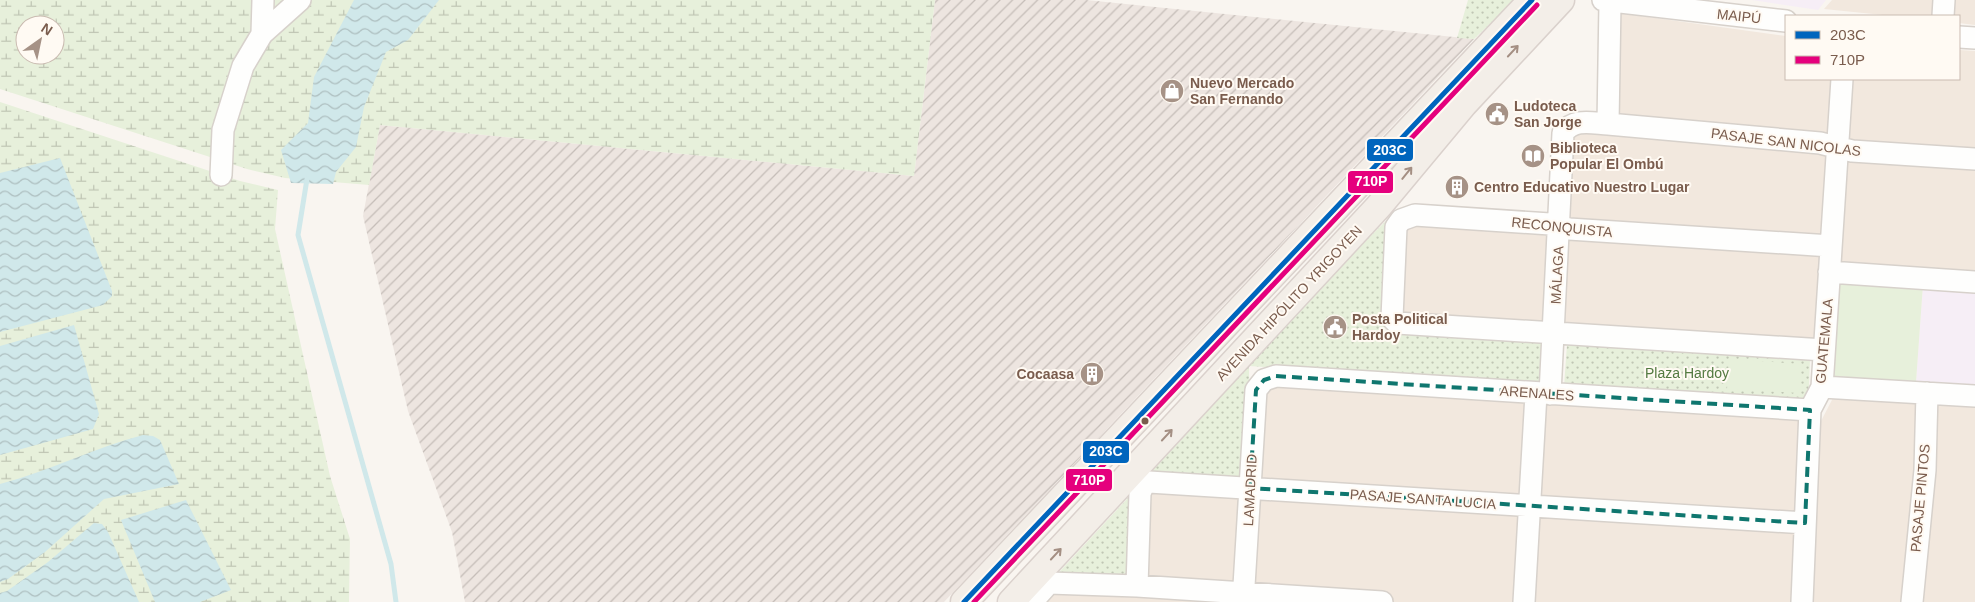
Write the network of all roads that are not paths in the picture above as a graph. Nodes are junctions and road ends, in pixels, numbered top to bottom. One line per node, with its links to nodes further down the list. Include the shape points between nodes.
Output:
1 (263, 0): 9 (street)
2 (300, 0): 9 (street)
3 (1532, 0): 18 (main road)
4 (1561, 0): 19 (main road, AVENIDA HIPÓLITO YRIGOYEN, one-way to 4, via 1464,104)
5 (1944, 0): 7 (street)
6 (1606, 1): 8 (street, MAIPÚ); 13 (street)
7 (1943, 15)
8 (1785, 21)
9 (262, 34): 17 (street, via 243,66 223,130)
10 (1960, 37): 11 (street)
11 (1975, 38)
12 (1842, 80): 15 (street, GUATEMALA)
13 (1608, 124): 14 (street, PASAJE SAN NICOLAS, via 1577,122); 15 (street, PASAJE SAN NICOLAS)
14 (1568, 126): 20 (street, MÁLAGA, via 1563,133)
15 (1837, 147): 16 (street, PASAJE SAN NICOLAS, via 1852,151); 21 (street, GUATEMALA)
16 (1975, 159)
17 (221, 175)
18 (1340, 206): 19 (main road); 32 (main road)
19 (1360, 226): 33 (main road, AVENIDA HIPÓLITO YRIGOYEN, one-way to 19)
20 (1560, 227): 21 (street, RECONQUISTA); 24 (street, MÁLAGA); 24 (street, RECONQUISTA, via 1415,215 1401,220 1396,226 1392,318 1397,323)
21 (1831, 246): 22 (street, GUATEMALA)
22 (1829, 272): 23 (street); 25 (street, GUATEMALA)
23 (1975, 282)
24 (1554, 334): 25 (street); 29 (street, MÁLAGA)
25 (1824, 350): 27 (street, GUATEMALA)
26 (1264, 380): 29 (street, ARENALES, via 1276,376); 34 (street, LAMADRID, via 1256,390)
27 (1822, 387): 28 (street); 31 (street, GUATEMALA)
28 (1927, 393): 30 (street); 45 (street, PASAJE PINTOS, via 1925,470)
29 (1543, 394): 31 (street, ARENALES); 35 (street, MÁLAGA)
30 (1975, 396)
31 (1810, 410): 36 (street, GUATEMALA)
32 (1100, 460): 33 (main road); 39 (main road)
33 (1124, 480): 40 (main road, AVENIDA HIPÓLITO YRIGOYEN, one-way to 33)
34 (1250, 488): 35 (street, PASAJE SANTA LUCIA); 37 (street, PASAJE SANTA LUCIA, via 1157,482 1143,486 1140,493); 38 (street, LAMADRID)
35 (1530, 505): 36 (street, PASAJE SANTA LUCIA); 43 (street, MÁLAGA)
36 (1806, 523): 44 (street, GUATEMALA)
37 (1137, 586): 38 (street); 41 (street, via 1049,583)
38 (1244, 597): 42 (street)
39 (964, 602)
40 (1011, 602)
41 (1032, 602)
42 (1382, 602)
43 (1524, 602)
44 (1802, 602)
45 (1912, 602)

